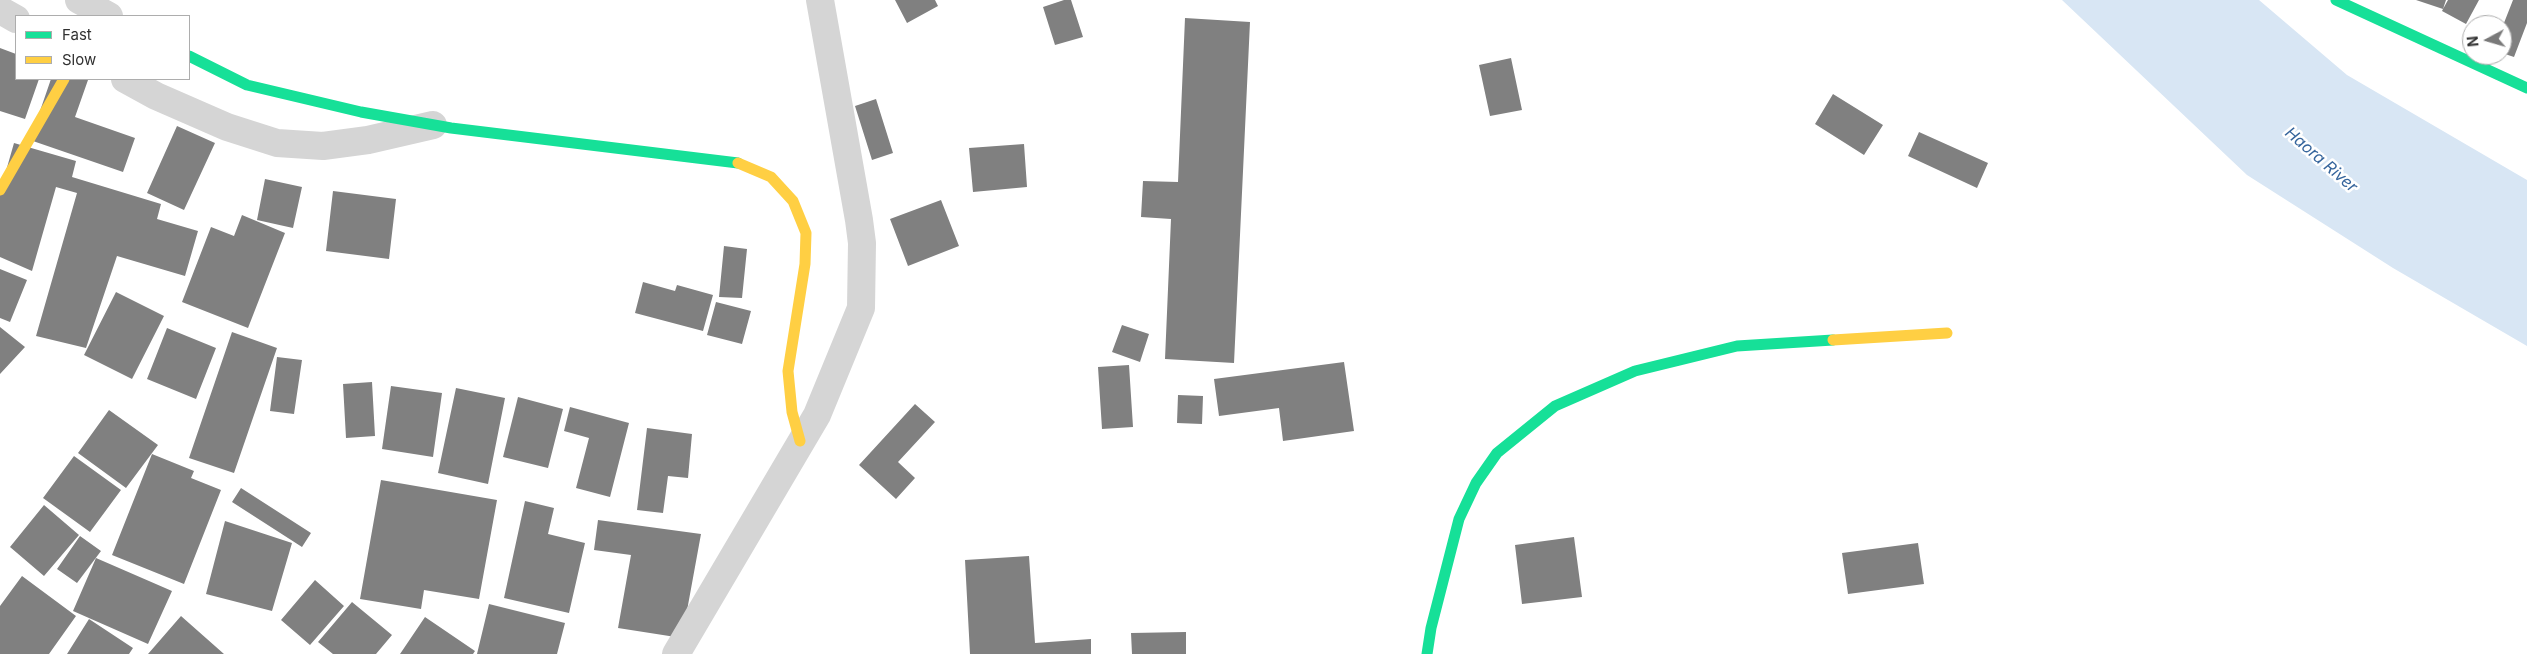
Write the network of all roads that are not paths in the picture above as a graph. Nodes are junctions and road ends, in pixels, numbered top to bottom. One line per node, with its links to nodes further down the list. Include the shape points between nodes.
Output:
1 (79, 0): 5 (street)
2 (820, 0): 14 (street, via 859,220 861,308 817,415)
3 (2336, 0): 10 (street)
4 (0, 10): 6 (street)
5 (107, 15)
6 (15, 18)
7 (190, 56): 11 (street, via 247,85 360,112)
8 (63, 80): 12 (street)
9 (127, 80): 11 (street, via 227,127 277,143 332,144 368,140)
10 (2527, 88)
11 (433, 125): 14 (street, via 741,163 771,176 793,201 806,233 805,264 788,371 792,412)
12 (0, 190)
13 (1947, 333): 16 (street, via 1737,346 1635,371 1555,406 1497,453 1476,482 1459,518)
14 (800, 441): 15 (street)
15 (676, 654)
16 (1427, 654)

